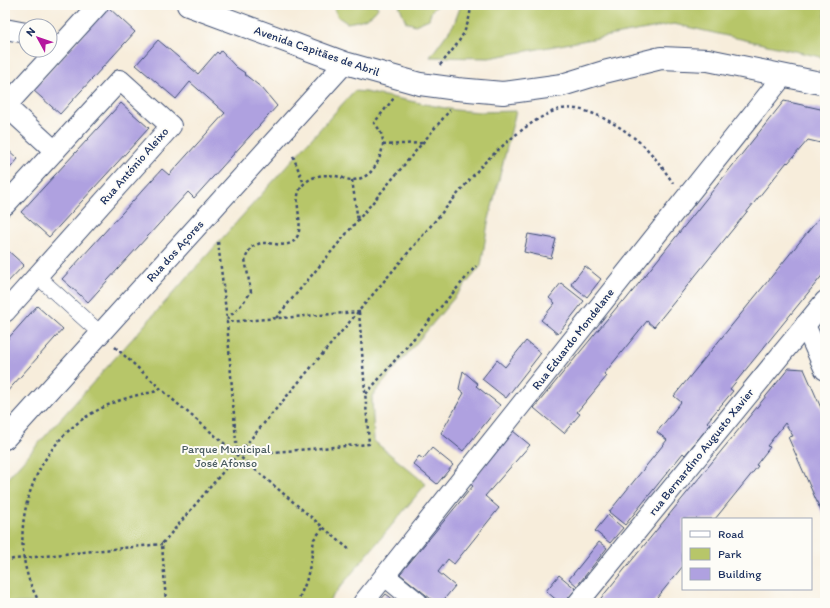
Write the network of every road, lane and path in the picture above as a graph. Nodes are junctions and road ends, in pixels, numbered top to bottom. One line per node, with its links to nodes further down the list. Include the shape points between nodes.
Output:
1 (98, 5): 6 (street)
2 (188, 5): 8 (street, Avenida Capitães de Abril)
3 (471, 5): 9 (path, via 470,18 462,39)
4 (5, 29): 5 (street)
5 (18, 31)
6 (58, 41)
7 (44, 58): 13 (street)
8 (345, 63): 10 (street, Avenida Capitães de Abril, via 420,84 503,93 562,85 661,58 708,60); 33 (street, Rua dos Açores)
9 (439, 66)
10 (783, 76): 11 (street, Avenida Capitães de Abril); 44 (street, Rua Eduardo Mondelane)
11 (825, 84)
12 (396, 96): 16 (path, via 374,123 380,129)
13 (5, 106): 17 (street)
14 (452, 107): 15 (path)
15 (422, 143): 16 (path); 23 (path)
16 (383, 145): 19 (path, via 378,165 367,175)
17 (55, 151): 22 (street, Rua António Aleixo); 26 (street, Rua António Aleixo, via 120,80 171,126)
18 (293, 156): 20 (path)
19 (352, 180): 20 (path, via 332,175 314,176); 23 (path)
20 (304, 184): 31 (path, via 297,195 297,236 288,244 262,243 251,247 245,259 251,292)
21 (674, 184): 29 (path, via 646,148 612,123 580,109 555,110 535,121 483,164)
22 (5, 205)
23 (358, 221): 30 (path)
24 (218, 242): 31 (path)
25 (476, 266): 36 (path)
26 (37, 276): 28 (street, Rua António Aleixo); 33 (street)
27 (825, 301): 32 (street, rua Bernardino Augusto Xavier)
28 (5, 312)
29 (359, 312): 30 (path); 36 (path); 38 (path)
30 (276, 318): 31 (path)
31 (227, 320): 38 (path)
32 (805, 325): 34 (street); 50 (street, rua Bernardino Augusto Xavier)
33 (100, 333): 35 (path); 37 (street, Rua dos Açores)
34 (825, 370)
35 (161, 388): 38 (path); 42 (path, via 155,393 140,394 98,410 78,422 61,438 34,481 28,497 22,532)
36 (365, 395): 38 (path, via 369,444)
37 (5, 439)
38 (237, 455): 39 (path); 40 (path)
39 (323, 528): 41 (path); 47 (path, via 314,539 306,582)
40 (162, 544): 42 (path); 46 (path)
41 (351, 551)
42 (24, 559): 43 (path); 45 (path, via 30,582)
43 (5, 560)
44 (385, 576): 48 (street, Rua Eduardo Mondelane); 49 (street)
45 (40, 603)
46 (166, 603)
47 (296, 603)
48 (363, 603)
49 (418, 603)
50 (578, 603)

